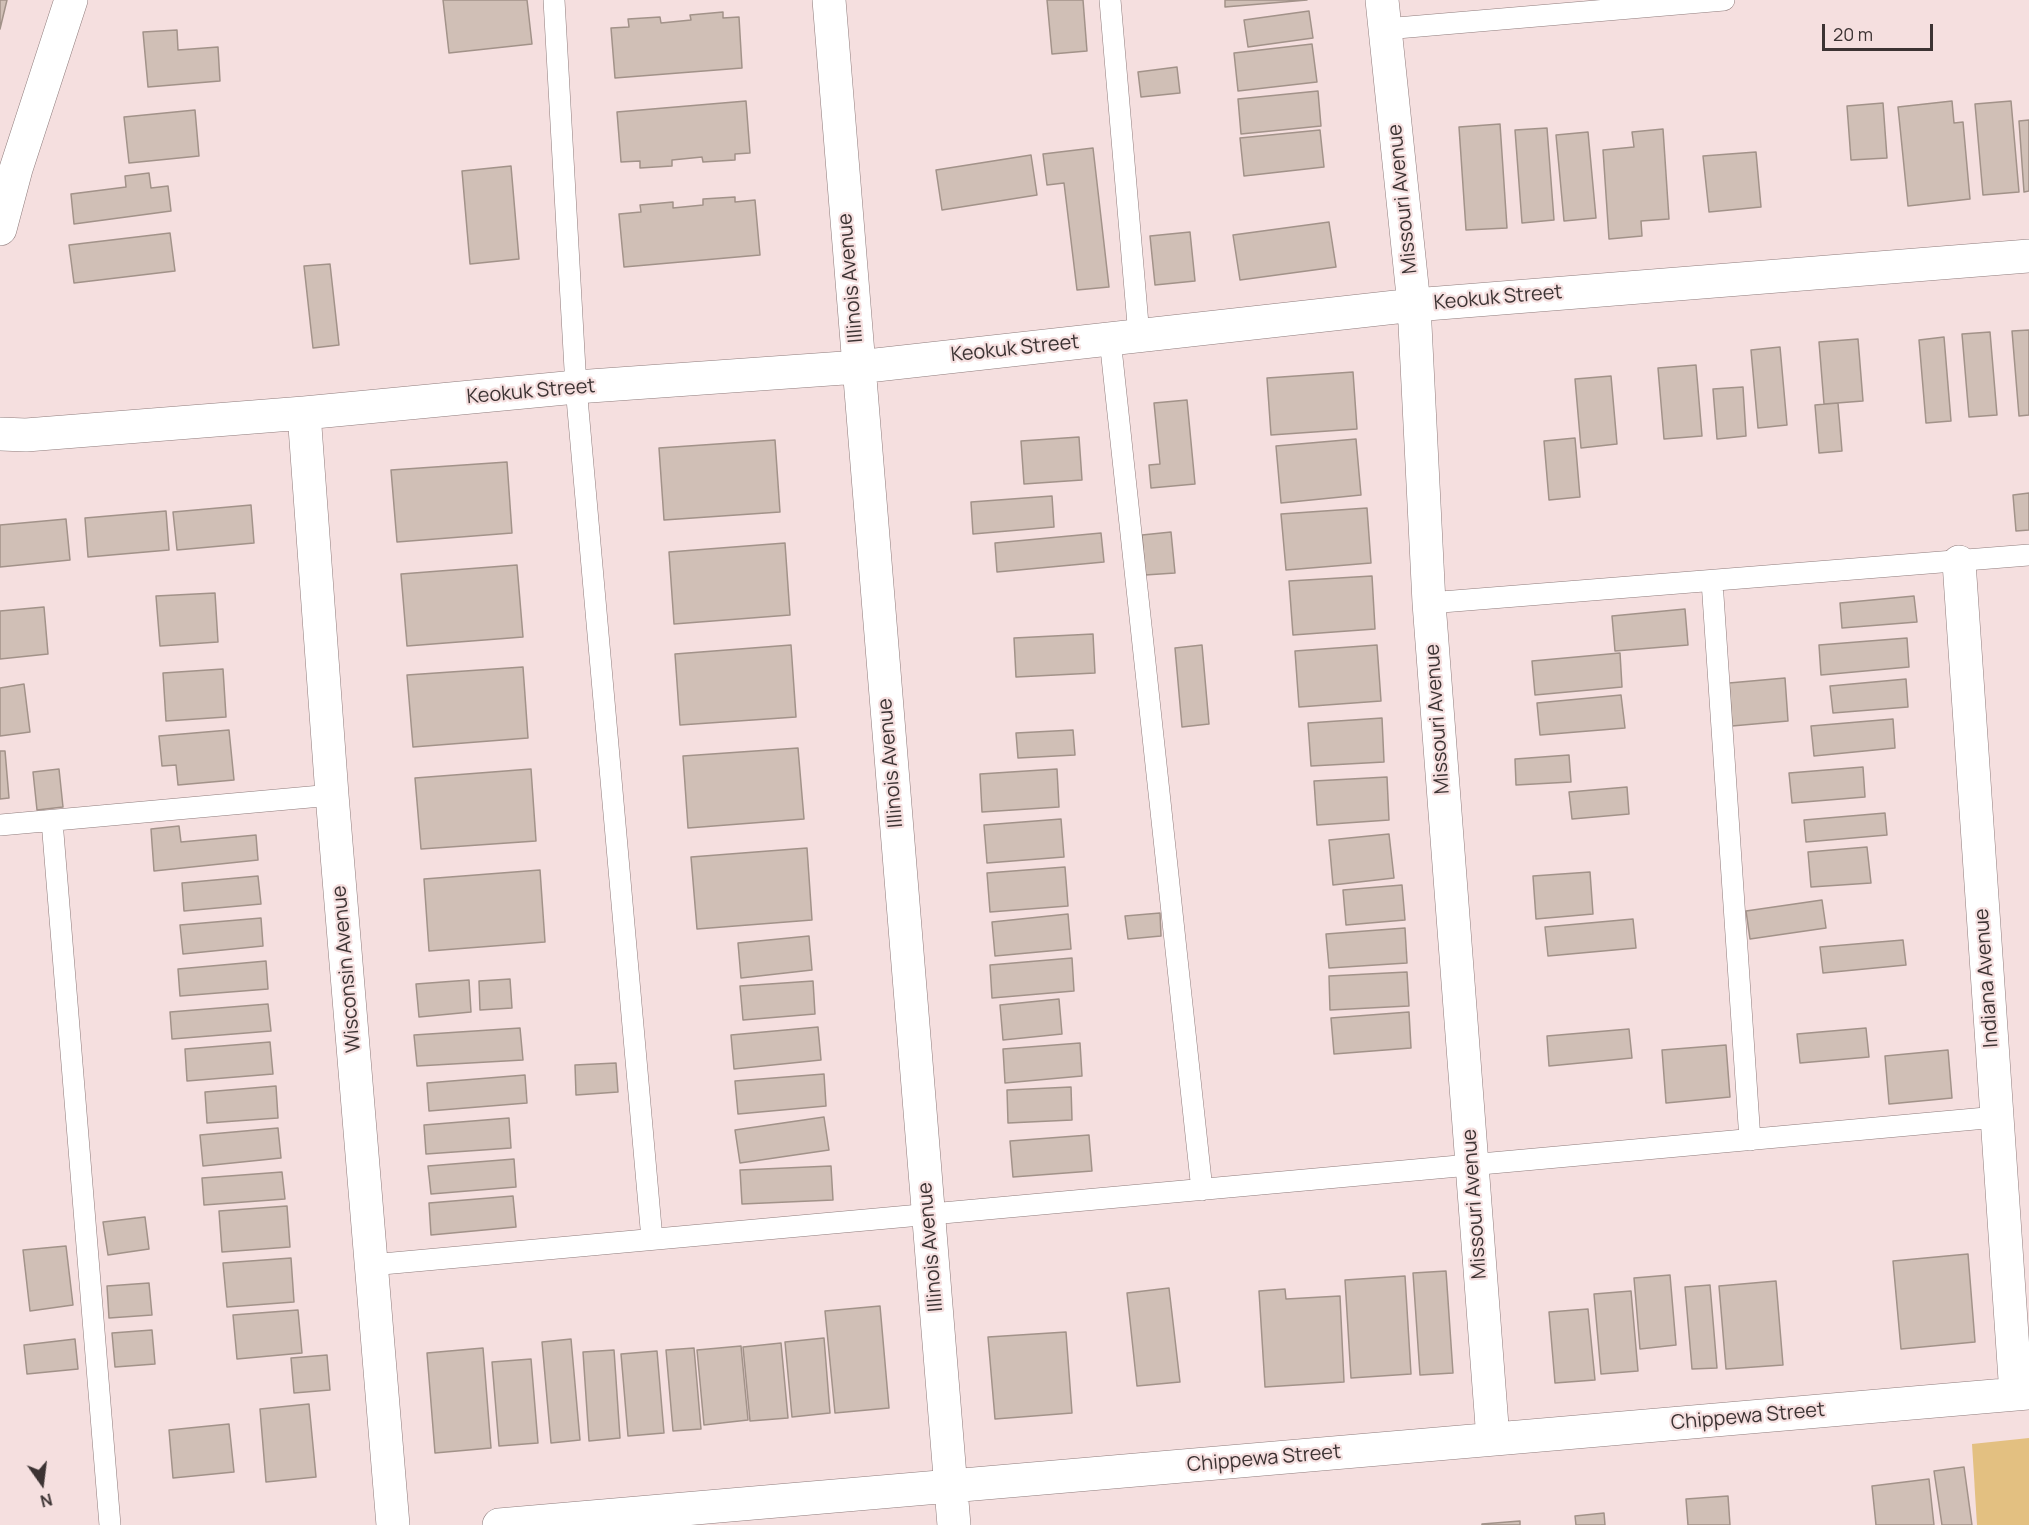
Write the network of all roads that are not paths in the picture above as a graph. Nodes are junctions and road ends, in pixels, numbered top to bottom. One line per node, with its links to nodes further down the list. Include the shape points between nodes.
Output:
1 (71, 0): 7 (street)
2 (554, 0): 13 (lane)
3 (829, 0): 12 (street, Illinois Avenue)
4 (1110, 0): 11 (lane)
5 (1724, 0): 6 (lane)
6 (1384, 14): 10 (street, Missouri Avenue)
7 (8, 167): 8 (street)
8 (0, 229)
9 (2029, 256): 10 (street, Keokuk Street)
10 (1414, 305): 11 (street, Keokuk Street); 19 (street, Missouri Avenue)
11 (1125, 338): 12 (street, Keokuk Street); 26 (lane)
12 (858, 367): 13 (street, Keokuk Street); 27 (street, Illinois Avenue)
13 (576, 387): 14 (street, Keokuk Street); 28 (lane)
14 (304, 413): 15 (street, Keokuk Street); 20 (street, Wisconsin Avenue)
15 (0, 434)
16 (2029, 555): 17 (lane)
17 (1959, 562): 18 (lane); 23 (street, Indiana Avenue)
18 (1712, 581): 19 (lane); 24 (lane)
19 (1429, 603): 25 (street, Missouri Avenue)
20 (332, 795): 21 (lane); 29 (street, Wisconsin Avenue)
21 (52, 821): 22 (lane); 33 (lane)
22 (0, 825)
23 (1996, 1117): 24 (lane); 30 (street, Indiana Avenue)
24 (1750, 1140): 25 (lane)
25 (1472, 1165): 26 (lane); 31 (street, Missouri Avenue)
26 (1202, 1190): 27 (lane)
27 (928, 1214): 28 (lane); 32 (street, Illinois Avenue)
28 (652, 1239): 29 (lane)
29 (371, 1265): 34 (street, Wisconsin Avenue)
30 (2022, 1393): 31 (street, Chippewa Street)
31 (1493, 1439): 32 (street, Chippewa Street)
32 (950, 1486): 35 (street, Chippewa Street); 36 (street, Illinois Avenue)
33 (110, 1525)
34 (393, 1525)
35 (499, 1525)
36 (954, 1525)

